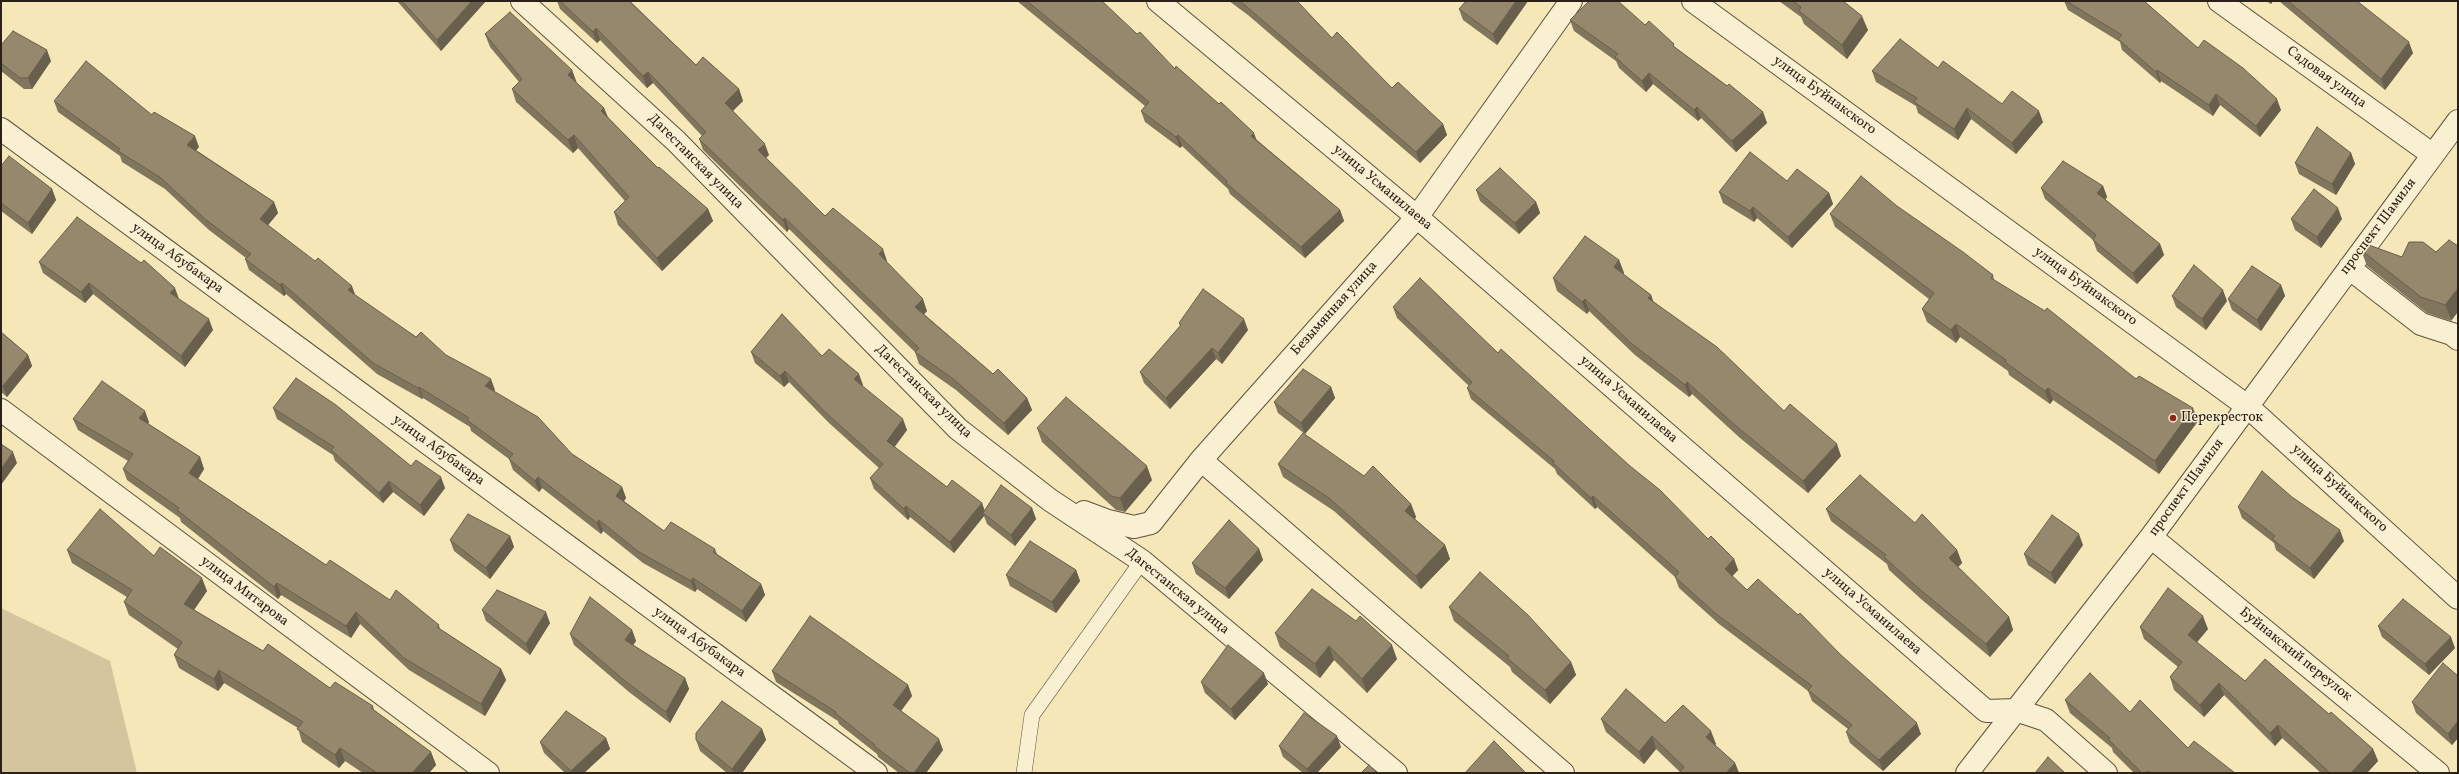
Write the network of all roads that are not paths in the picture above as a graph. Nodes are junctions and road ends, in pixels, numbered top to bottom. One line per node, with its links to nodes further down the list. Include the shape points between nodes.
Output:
1 (522, 1): 15 (street, Дагестанская улица, via 676,141 958,429)
2 (1158, 1): 9 (street, улица Усманилаева)
3 (1570, 1): 9 (street, Безымянная улица)
4 (1693, 1): 12 (street, улица Буйнакского)
5 (2219, 1): 8 (street, Садовая улица)
6 (2458, 121): 8 (street, проспект Шамиля)
7 (1, 129): 21 (street, улица Абубакара)
8 (2433, 155): 10 (street, проспект Шамиля)
9 (1417, 217): 14 (street, Безымянная улица); 19 (street, улица Усманилаева, via 1986,711)
10 (2349, 268): 11 (street, via 2421,324 2452,334); 12 (street, проспект Шамиля)
11 (2458, 339)
12 (2248, 406): 16 (street, проспект Шамиля); 18 (street, улица Буйнакского)
13 (1, 410): 20 (street, улица Митарова)
14 (1201, 460): 15 (street, Безымянная улица, via 1151,523 1134,527 1108,521); 24 (street)
15 (1050, 500): 17 (street, Дагестанская улица)
16 (2151, 537): 19 (street, проспект Шамиля); 27 (street, Буйнакский переулок)
17 (1142, 561): 22 (lane, via 1032,715); 23 (street, Дагестанская улица)
18 (2458, 598)
19 (2016, 710): 25 (street, проспект Шамиля); 26 (street, улица Усманилаева, via 2046,720)
20 (488, 773)
21 (876, 773)
22 (1024, 773)
23 (1396, 773)
24 (1562, 773)
25 (1967, 773)
26 (2106, 773)
27 (2438, 773)

